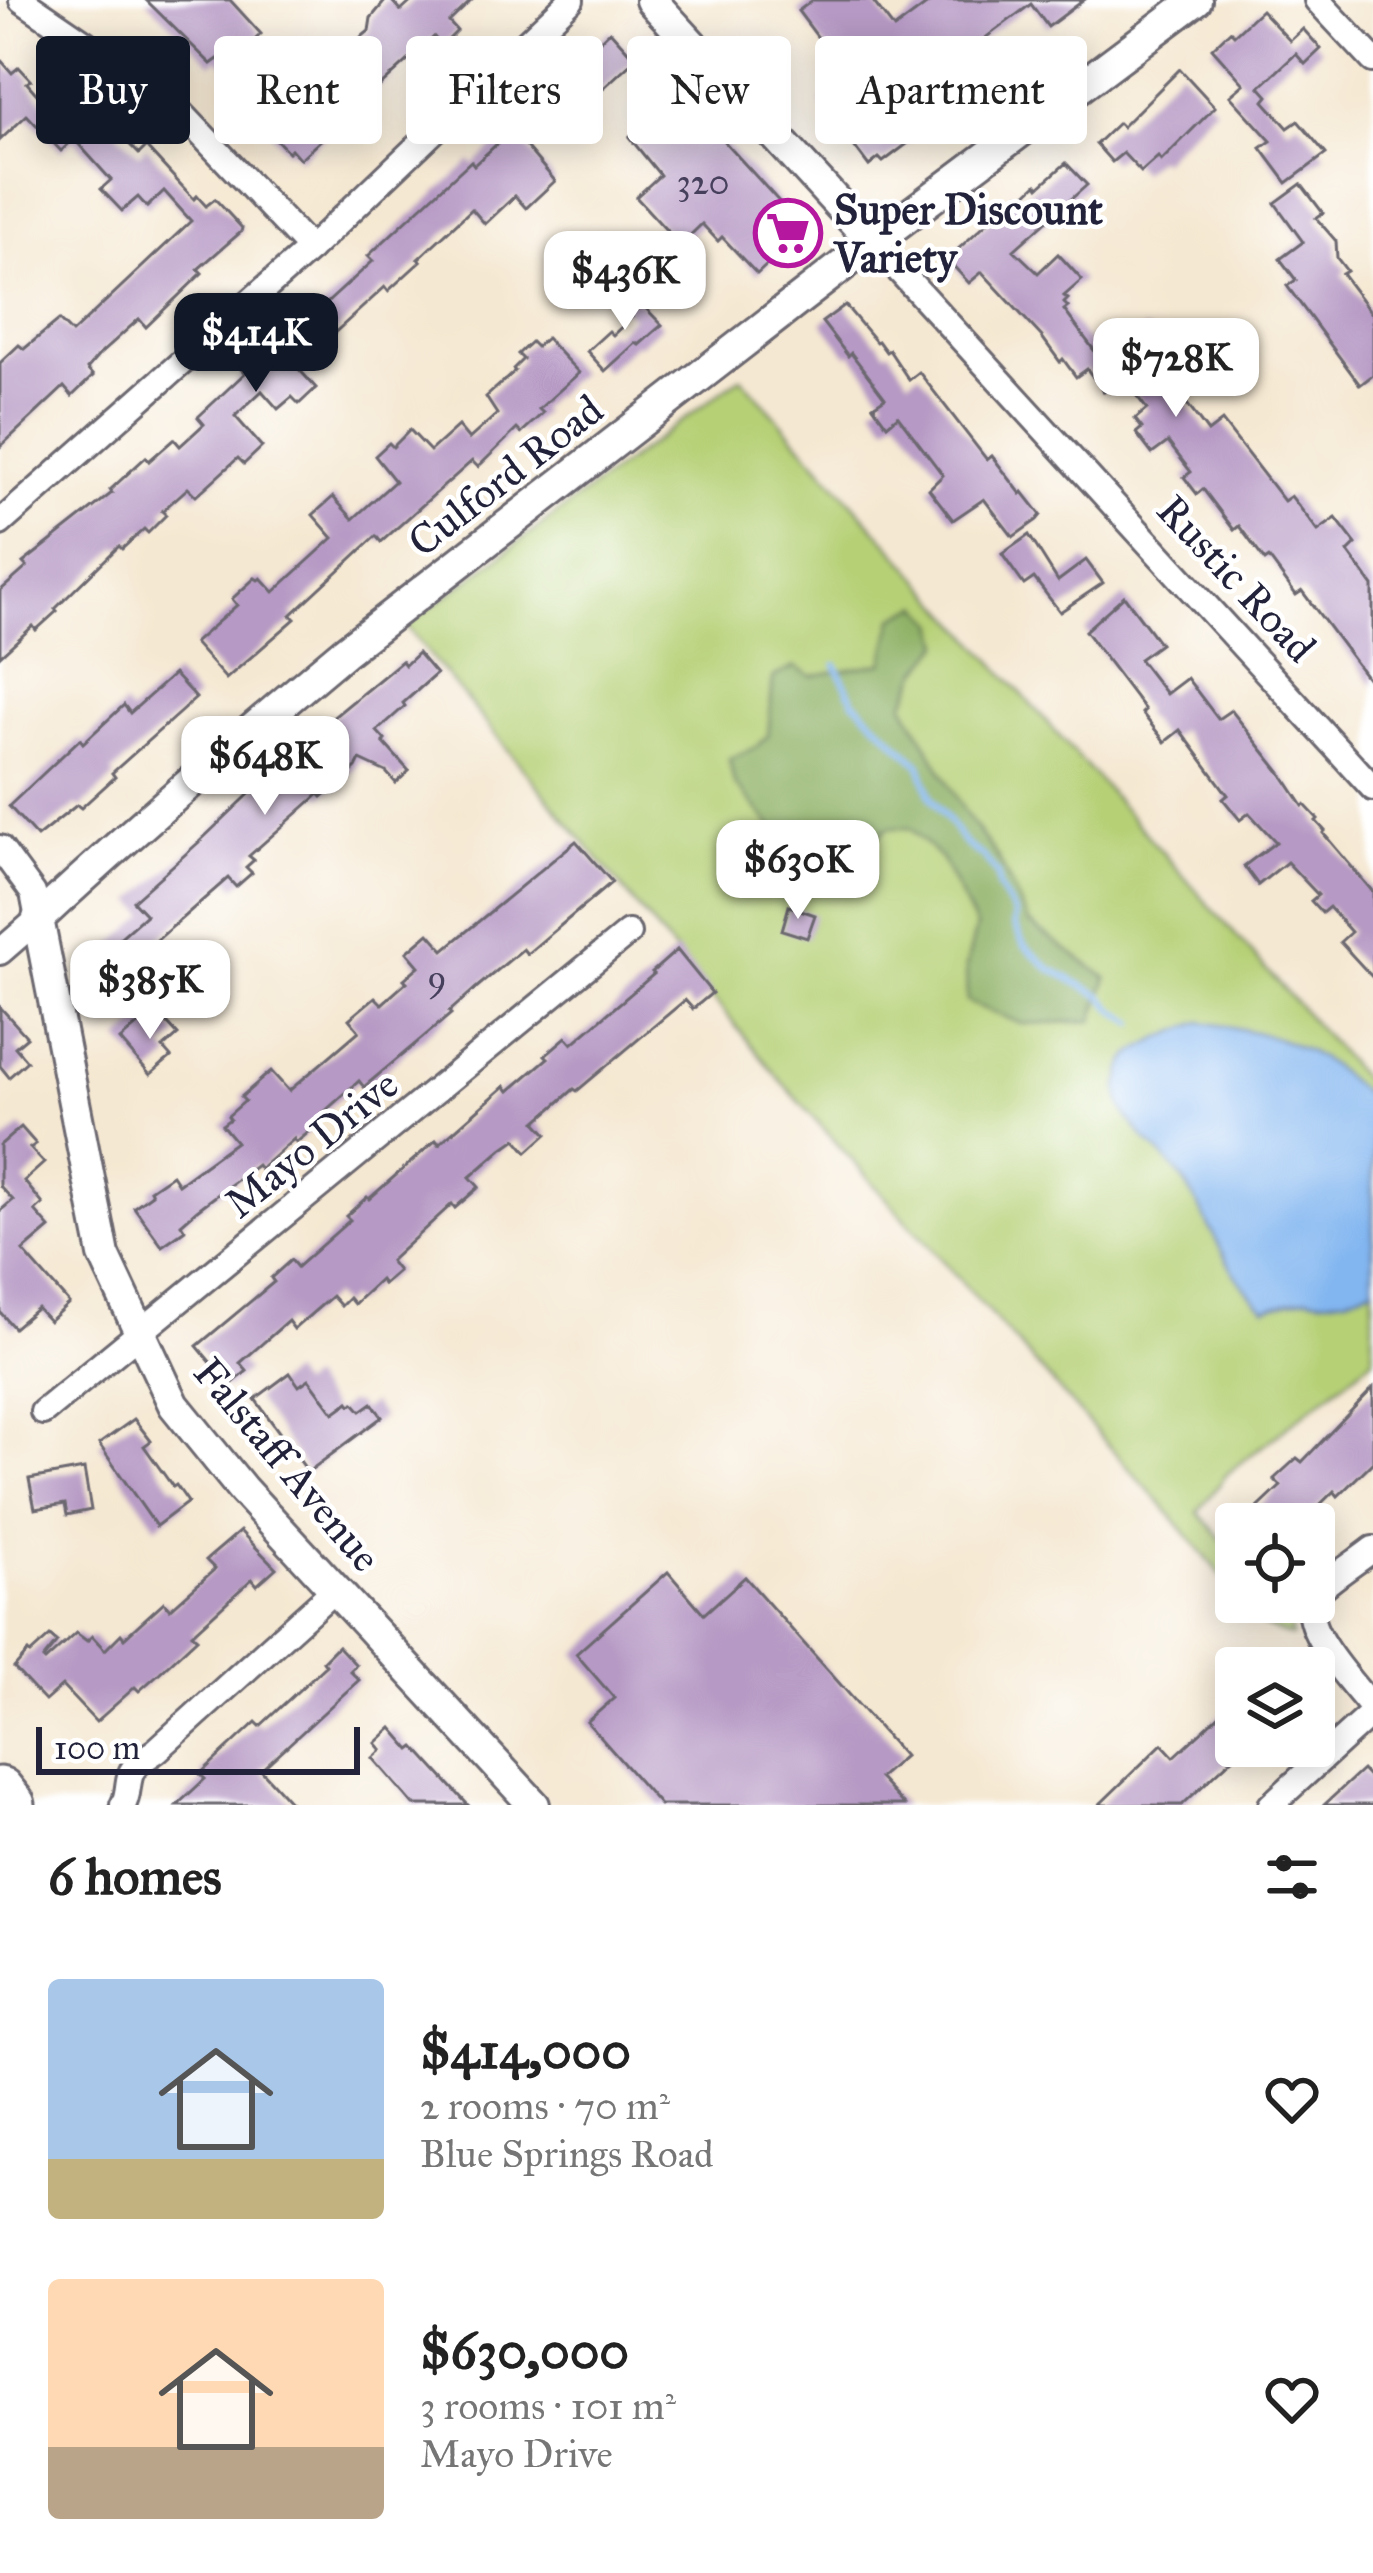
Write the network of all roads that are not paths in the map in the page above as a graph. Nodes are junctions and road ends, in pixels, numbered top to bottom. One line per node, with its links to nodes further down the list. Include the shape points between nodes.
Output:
1 (22, 0): 8 (street, via 170,100)
2 (572, 0): 8 (street)
3 (651, 0): 7 (street, Rustic Road)
4 (1196, 0): 7 (street, Culford Road)
5 (1318, 0): 6 (street)
6 (1373, 60)
7 (873, 242): 10 (street, Rustic Road); 12 (street, Culford Road, via 272,711)
8 (310, 249): 9 (street)
9 (0, 523)
10 (1373, 788)
11 (0, 848): 12 (street, Falstaff Avenue, via 33,893)
12 (38, 919): 14 (street, Culford Road); 15 (street, Falstaff Avenue, via 104,1255)
13 (628, 933): 15 (street, Mayo Drive)
14 (0, 952)
15 (139, 1335): 16 (street, Mayo Drive); 19 (street, Falstaff Avenue, via 174,1406)
16 (43, 1412)
17 (1373, 1549): 18 (street)
18 (1335, 1580)
19 (335, 1589): 24 (street, via 134,1768); 25 (street, Falstaff Avenue)
20 (1313, 1623): 21 (street)
21 (1373, 1710): 26 (street)
22 (0, 1790): 23 (highway)
23 (12, 1805)
24 (124, 1805)
25 (534, 1805)
26 (1271, 1805)

